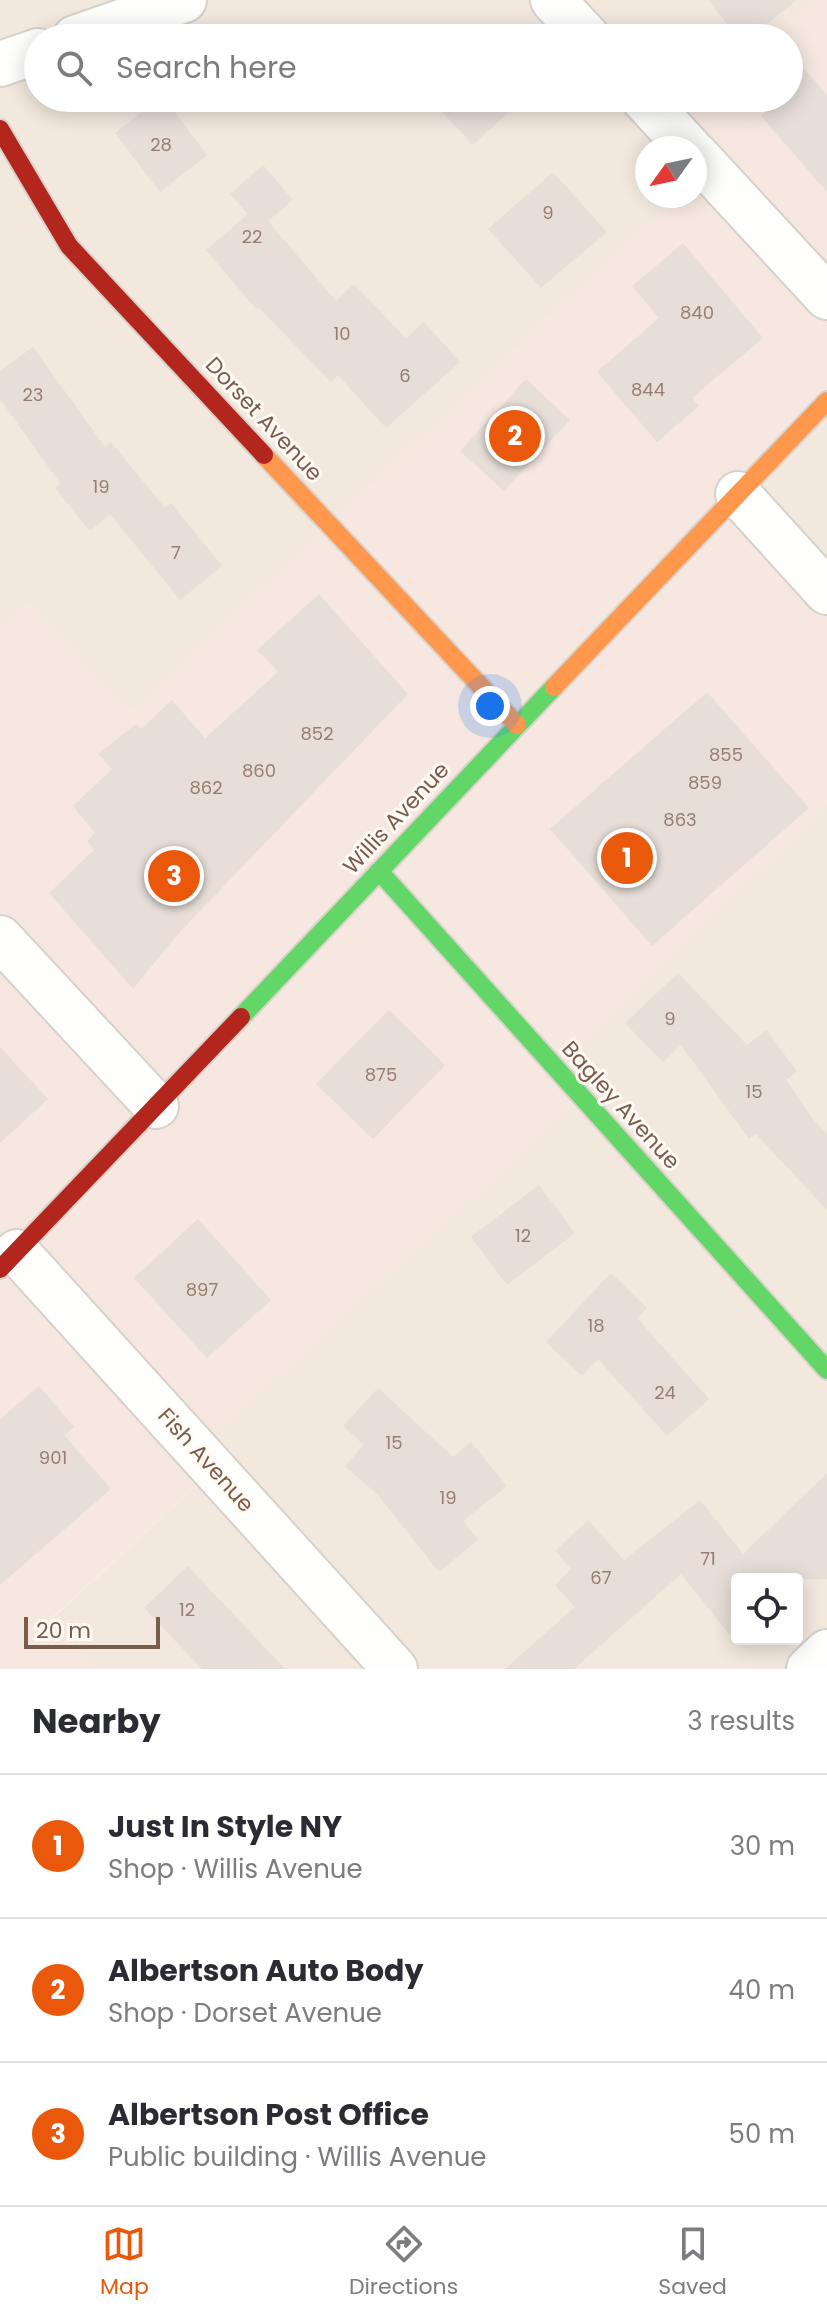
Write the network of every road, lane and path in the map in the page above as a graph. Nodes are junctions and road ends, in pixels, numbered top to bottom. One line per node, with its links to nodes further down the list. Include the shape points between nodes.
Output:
1 (184, 0): 3 (street)
2 (553, 0): 4 (street)
3 (115, 24)
4 (575, 24)
5 (24, 56): 6 (street)
6 (0, 64)
7 (656, 112): 9 (street)
8 (0, 129): 15 (street, Dorset Avenue, via 69,246)
9 (678, 136)
10 (707, 167): 11 (street)
11 (827, 297)
12 (827, 401): 13 (street, Willis Avenue)
13 (738, 494): 14 (street); 15 (street, Willis Avenue)
14 (827, 592)
15 (517, 725): 16 (street, Willis Avenue)
16 (379, 871): 18 (street, Willis Avenue); 20 (street, Bagley Avenue)
17 (0, 938): 18 (street)
18 (156, 1106): 19 (street, Willis Avenue)
19 (8, 1260): 22 (street, Fish Avenue)
20 (827, 1370)
21 (827, 1652): 23 (street)
22 (395, 1669)
23 (809, 1669)

